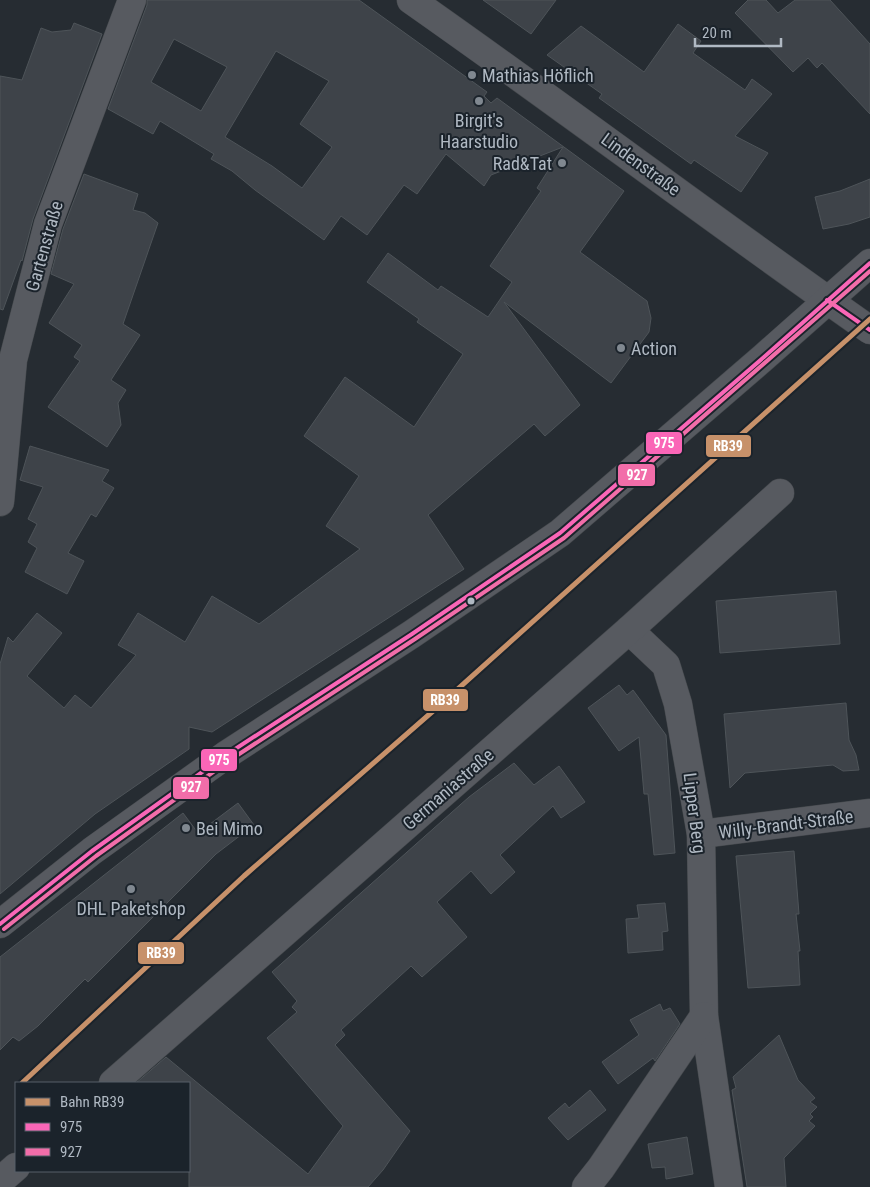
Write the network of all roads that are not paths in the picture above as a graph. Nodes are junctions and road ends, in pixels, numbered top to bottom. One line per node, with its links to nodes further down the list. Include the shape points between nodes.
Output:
1 (132, 0): 7 (street, Gartenstraße, via 48,224 13,360)
2 (411, 0): 4 (street, Lindenstraße)
3 (870, 263): 4 (street)
4 (828, 300): 5 (street, Lindenstraße); 11 (street, via 560,532 412,634 226,755 92,851)
5 (870, 330)
6 (780, 493): 8 (street, Germaniastraße)
7 (0, 502)
8 (628, 630): 10 (street, Lipper Berg, via 666,664 678,704); 13 (street, Germaniastraße)
9 (870, 813): 10 (street, Willy-Brandt-Straße)
10 (701, 834): 12 (street, Lipper Berg)
11 (0, 924)
12 (704, 1016): 16 (street); 17 (street, Lipper Berg)
13 (115, 1082)
14 (15, 1168): 15 (street)
15 (0, 1181)
16 (586, 1187)
17 (729, 1187)

